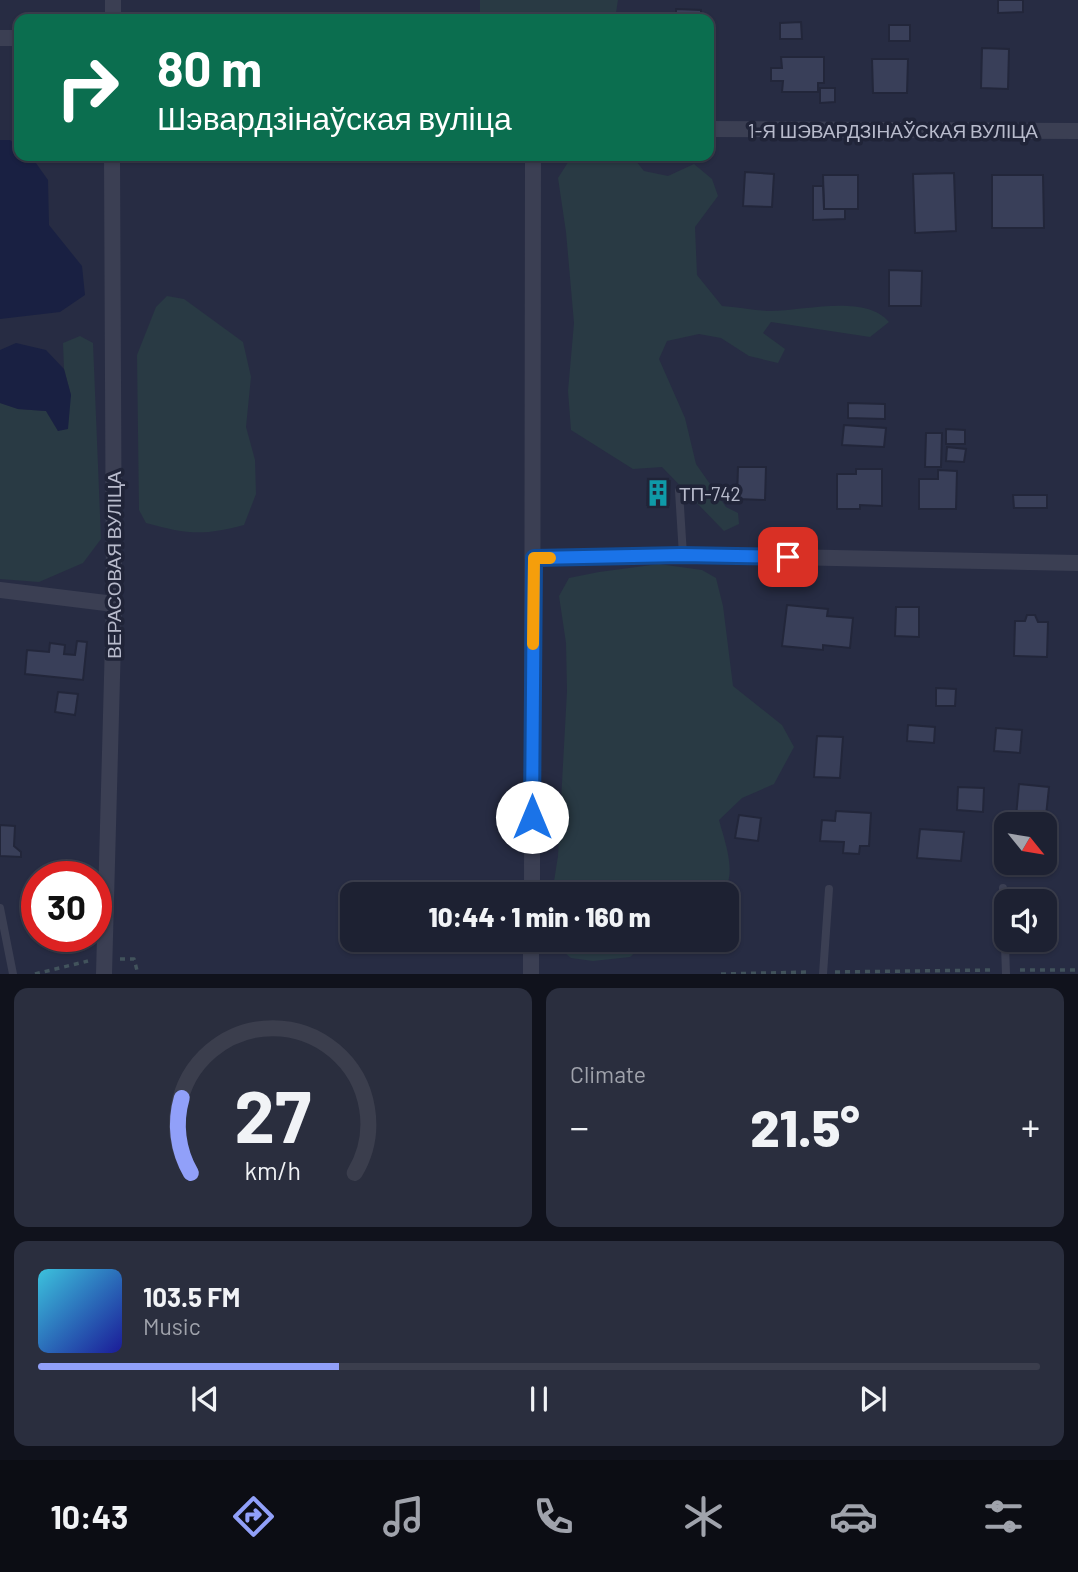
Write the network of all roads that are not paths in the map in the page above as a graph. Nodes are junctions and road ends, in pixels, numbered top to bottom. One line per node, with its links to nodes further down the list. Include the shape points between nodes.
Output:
1 (714, 129): 2 (street, 1-Я ШЭВАРДЗІНАЎСКАЯ ВУЛІЦА)
2 (1078, 131)
3 (112, 161): 10 (street, ВЕРАСОВАЯ ВУЛІЦА)
4 (533, 161): 7 (street)
5 (679, 491): 6 (lane)
6 (682, 555): 7 (street); 8 (street)
7 (534, 558): 11 (street)
8 (1078, 563)
9 (0, 590): 10 (street)
10 (114, 604): 19 (street, ВЕРАСОВАЯ ВУЛІЦА)
11 (532, 882)
12 (1003, 888): 16 (lane)
13 (829, 890): 17 (lane)
14 (0, 908): 18 (lane)
15 (531, 952): 20 (street)
16 (1005, 971)
17 (823, 973)
18 (13, 974)
19 (104, 974)
20 (531, 974)

